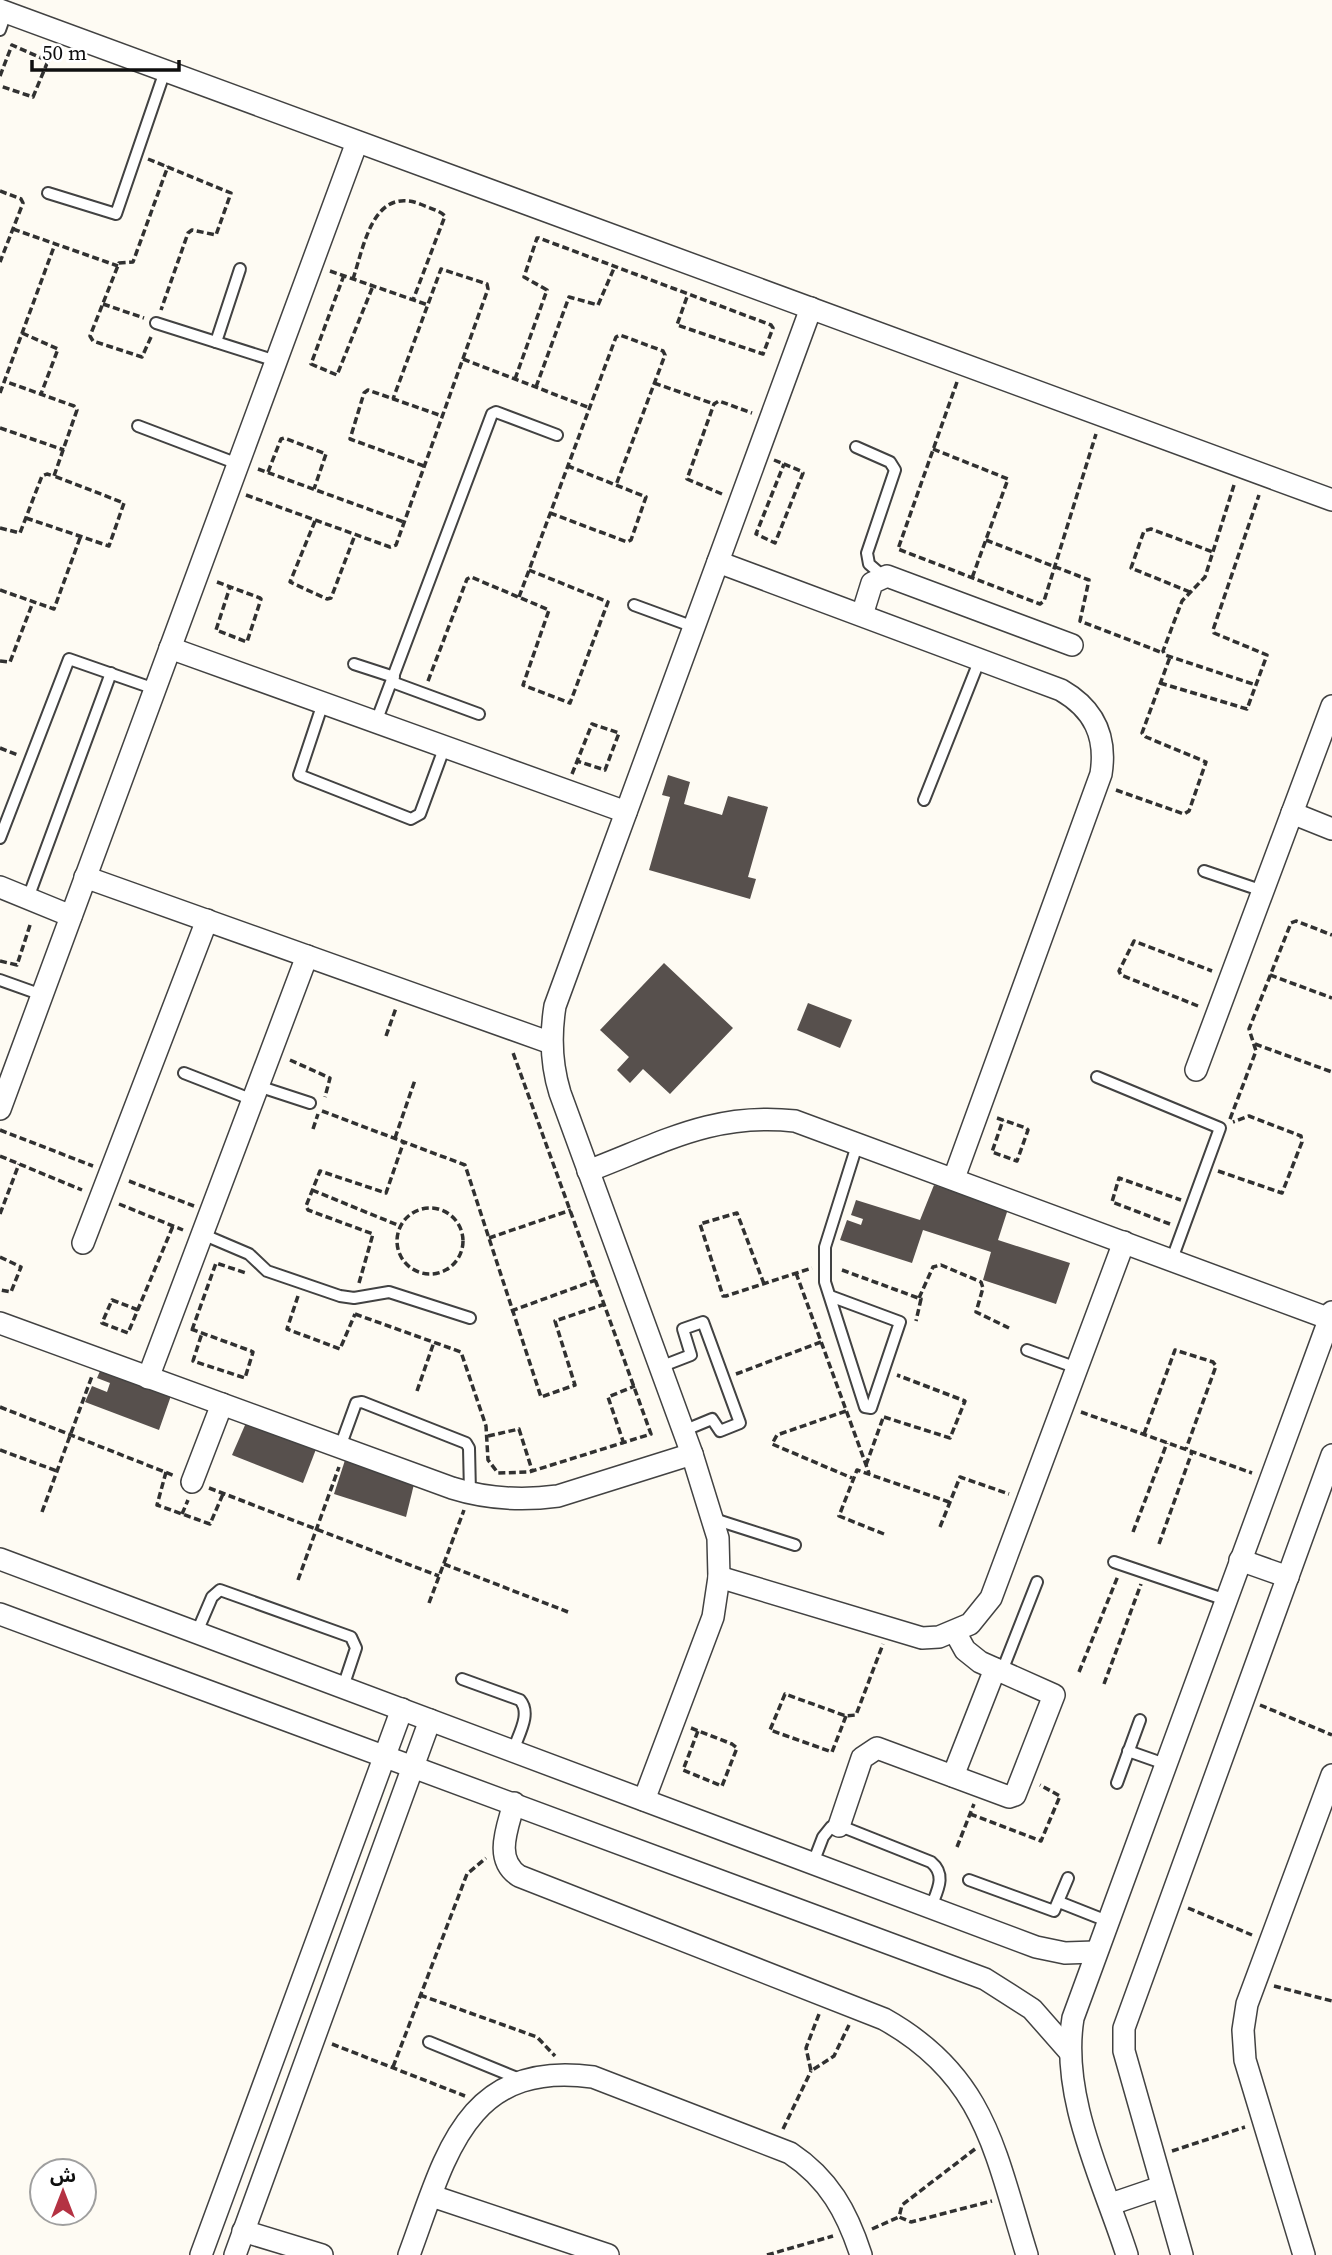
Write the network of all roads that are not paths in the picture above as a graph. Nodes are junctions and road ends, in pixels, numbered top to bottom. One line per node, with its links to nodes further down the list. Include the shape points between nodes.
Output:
1 (2, 18): 2 (street)
2 (165, 71): 3 (street); 4 (lane, via 115,215)
3 (357, 142): 6 (street); 9 (street)
4 (48, 193)
5 (240, 269): 8 (lane)
6 (811, 308): 14 (street); 15 (street)
7 (156, 323): 8 (lane)
8 (216, 342): 9 (lane)
9 (276, 361): 13 (street)
10 (138, 426): 13 (lane)
11 (557, 435): 25 (lane, via 492,414)
12 (856, 447): 16 (lane, via 890,462 895,470 867,553 872,568)
13 (238, 463): 21 (street)
14 (1332, 500)
15 (718, 562): 18 (street); 19 (street)
16 (883, 576): 18 (street, via 872,583); 20 (street)
17 (634, 605): 19 (lane)
18 (862, 615): 22 (street)
19 (694, 627): 33 (street)
20 (1072, 645)
21 (170, 648): 26 (street); 27 (street)
22 (980, 659): 32 (lane); 56 (street, via 1060,690 1088,710 1102,740 1104,757)
23 (354, 664): 25 (lane)
24 (111, 673): 26 (lane); 36 (lane, via 67,660); 41 (lane)
25 (393, 680): 29 (lane); 30 (lane)
26 (155, 688): 38 (street)
27 (323, 703): 30 (street); 31 (lane, via 299,775 411,819 420,814)
28 (1332, 706): 34 (street)
29 (479, 714)
30 (376, 722): 31 (street)
31 (445, 746): 33 (street)
32 (924, 800)
33 (626, 811): 47 (street, via 555,1006)
34 (1292, 813): 35 (street); 40 (street)
35 (1332, 829)
36 (0, 838)
37 (1203, 871): 40 (lane)
38 (85, 877): 42 (street); 43 (street)
39 (0, 887): 41 (street)
40 (1263, 891): 48 (street)
41 (27, 898): 42 (street)
42 (71, 916): 46 (street)
43 (207, 920): 44 (street); 59 (street)
44 (307, 956): 47 (street); 51 (street)
45 (0, 980): 46 (lane)
46 (42, 995): 53 (street)
47 (551, 1042): 55 (street, via 559,1093)
48 (1196, 1070)
49 (184, 1073): 51 (lane)
50 (1097, 1077): 60 (lane, via 1219,1126)
51 (255, 1093): 52 (lane); 57 (street)
52 (310, 1103)
53 (0, 1109)
54 (858, 1142): 55 (street, via 794,1121 737,1119 709,1124); 56 (street); 61 (lane, via 825,1247 822,1264)
55 (588, 1171): 66 (street)
56 (954, 1178): 58 (street)
57 (202, 1234): 63 (lane, via 249,1254 267,1271 354,1298 389,1292); 68 (street)
58 (1124, 1242): 60 (street); 67 (street)
59 (83, 1243)
60 (1172, 1259): 62 (street)
61 (830, 1296): 61 (lane, via 865,1407 871,1408 900,1322)
62 (1331, 1315): 79 (street)
63 (470, 1318)
64 (0, 1323): 68 (street)
65 (1027, 1350): 67 (lane)
66 (660, 1367): 70 (street); 70 (lane, via 691,1355 683,1329 701,1321 739,1424 720,1432 712,1419)
67 (1077, 1368): 87 (street, via 991,1598 970,1624)
68 (149, 1378): 69 (street)
69 (222, 1404): 71 (street); 74 (street)
70 (683, 1431): 72 (street)
71 (343, 1448): 75 (street); 75 (lane, via 356,1403 362,1402 466,1443)
72 (692, 1454): 75 (street, via 558,1496 514,1500); 76 (street)
73 (1332, 1455): 82 (street)
74 (192, 1482)
75 (470, 1493)
76 (714, 1519): 77 (lane); 81 (street)
77 (795, 1545)
78 (0, 1559): 86 (street)
79 (1240, 1560): 82 (street); 84 (street)
80 (1118, 1563): 84 (lane)
81 (719, 1577): 87 (street, via 922,1638); 102 (street, via 713,1617)
82 (1287, 1577): 115 (street, via 1124,2028 1124,2051)
83 (1037, 1582): 88 (lane)
84 (1226, 1600): 97 (street)
85 (0, 1614): 96 (street)
86 (197, 1632): 90 (street); 90 (lane, via 212,1597 220,1590 351,1637 356,1648)
87 (955, 1632): 88 (street, via 972,1657)
88 (998, 1670): 100 (street); 100 (street, via 1054,1695 1022,1777 1011,1797)
89 (462, 1679): 94 (lane, via 524,1704 525,1717)
90 (342, 1687): 91 (street)
91 (402, 1709): 92 (street); 96 (street)
92 (430, 1720): 94 (street); 98 (street)
93 (1140, 1720): 95 (lane)
94 (513, 1751): 102 (street)
95 (1128, 1751): 97 (lane); 101 (lane)
96 (385, 1755): 98 (street); 120 (street)
97 (1165, 1764): 110 (street)
98 (413, 1765): 103 (street); 118 (street)
99 (1332, 1774): 128 (street, via 1244,2017 1243,2044)
100 (953, 1776): 104 (street, via 883,1748 871,1749 862,1758)
101 (1117, 1783)
102 (644, 1800): 105 (street)
103 (514, 1803): 113 (street, via 985,1979 1032,2009); 125 (street, via 503,1850 509,1868 519,1877 856,2008 904,2030 941,2059 970,2096 990,2137)
104 (839, 1826): 105 (lane, via 826,1831); 109 (lane, via 938,1868 940,1879)
105 (813, 1863): 109 (street)
106 (1068, 1878): 108 (lane)
107 (969, 1880): 108 (lane, via 1054,1911)
108 (1059, 1902): 110 (lane)
109 (931, 1907): 111 (street, via 1051,1951)
110 (1107, 1921): 111 (street)
111 (1095, 1952): 113 (street, via 1077,2002)
112 (429, 2042): 114 (lane)
113 (1069, 2051): 117 (street, via 1077,2106)
114 (524, 2081): 116 (street, via 484,2103 454,2138); 119 (street, via 570,2074 593,2077 775,2146 822,2179 836,2196)
115 (1161, 2187): 117 (street); 127 (street)
116 (432, 2196): 123 (street); 124 (street)
117 (1111, 2204): 126 (street)
118 (243, 2231): 121 (street); 122 (street)
119 (856, 2241)
120 (201, 2255)
121 (235, 2255)
122 (322, 2255)
123 (409, 2255)
124 (608, 2255)
125 (1027, 2255)
126 (1127, 2255)
127 (1182, 2255)
128 (1304, 2255)

